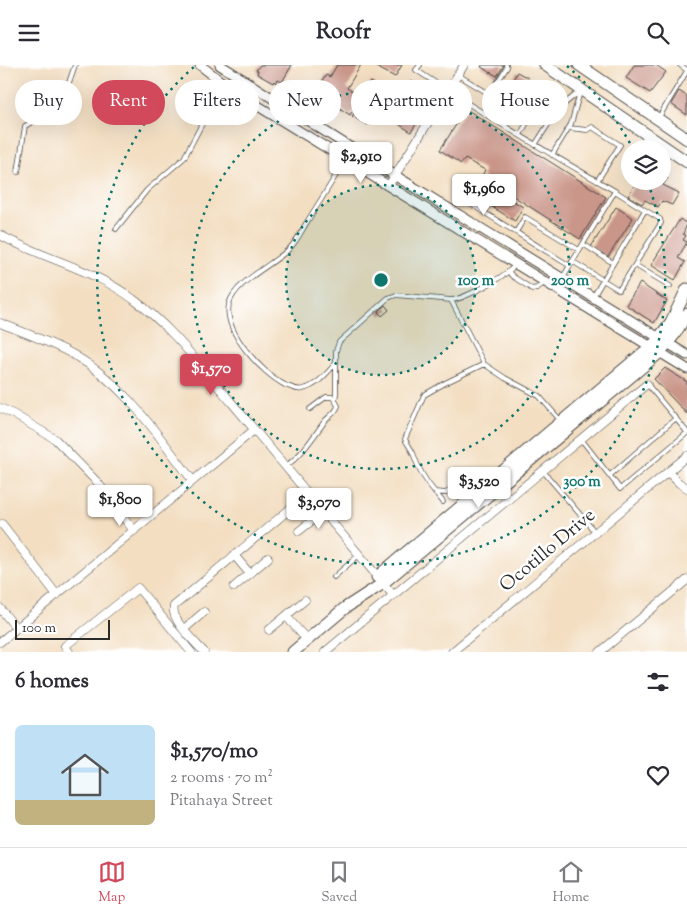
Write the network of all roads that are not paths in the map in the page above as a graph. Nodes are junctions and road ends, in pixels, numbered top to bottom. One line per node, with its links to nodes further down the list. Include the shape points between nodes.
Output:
1 (75, 65): 32 (lane, via 63,100 25,126)
2 (200, 65): 12 (street)
3 (220, 65): 33 (street)
4 (420, 65): 13 (lane, via 416,70)
5 (464, 65): 11 (street)
6 (506, 65): 15 (lane)
7 (545, 65): 17 (main road)
8 (579, 65): 20 (main road)
9 (680, 65): 10 (lane)
10 (687, 70): 20 (lane)
11 (458, 75): 14 (street); 16 (lane)
12 (218, 80)
13 (431, 80)
14 (455, 80)
15 (499, 80)
16 (482, 89)
17 (580, 90): 25 (lane); 28 (lane, via 558,109); 31 (main road)
18 (259, 106): 30 (street)
19 (472, 106): 24 (lane)
20 (657, 119): 27 (main road)
21 (201, 125): 41 (lane, via 184,158 146,190)
22 (427, 125): 33 (street)
23 (526, 125): 26 (lane)
24 (505, 126): 26 (lane)
25 (569, 128): 29 (lane); 34 (lane, via 592,127 620,145)
26 (520, 135): 28 (lane)
27 (687, 139)
28 (535, 145): 29 (lane)
29 (552, 155): 34 (lane)
30 (345, 160): 35 (street); 66 (lane, via 291,247 254,274 235,293 229,305 231,325 243,346 276,380 295,389 304,389)
31 (687, 162)
32 (18, 172)
33 (395, 176): 35 (street); 40 (street)
34 (597, 181): 36 (lane)
35 (389, 185): 38 (street)
36 (615, 191): 39 (lane); 44 (lane)
37 (461, 199): 42 (lane)
38 (421, 205): 40 (street, via 433,206 447,214); 47 (street)
39 (645, 210): 46 (lane); 49 (lane, via 661,223)
40 (453, 211): 51 (street)
41 (116, 229)
42 (516, 232): 45 (lane, via 525,217); 48 (lane)
43 (0, 235): 75 (street, via 103,280 132,297 159,319)
44 (583, 244): 45 (lane); 46 (lane)
45 (579, 250): 48 (lane)
46 (613, 263): 52 (lane)
47 (516, 264): 50 (lane); 51 (street, via 524,261); 53 (street)
48 (571, 264): 51 (lane); 52 (lane)
49 (636, 265): 52 (lane, via 619,290); 54 (lane)
50 (509, 272): 53 (lane, via 532,289); 58 (lane)
51 (561, 277): 56 (street); 57 (street)
52 (602, 281): 57 (lane)
53 (545, 282): 56 (street)
54 (670, 286)
55 (687, 289): 61 (main road)
56 (565, 294): 61 (street)
57 (593, 297): 61 (street)
58 (451, 301): 63 (lane, via 399,295 390,297 339,342); 64 (lane)
59 (687, 314): 61 (main road)
60 (0, 323): 84 (street, via 75,356 105,377 139,411)
61 (659, 345): 62 (street); 65 (street); 73 (main road); 74 (main road)
62 (687, 355)
63 (336, 363): 66 (lane); 67 (lane)
64 (484, 364): 74 (lane, via 539,396); 87 (lane, via 425,394 406,437 415,461)
65 (687, 369)
66 (326, 375): 67 (lane, via 332,373)
67 (336, 378): 69 (lane)
68 (647, 384): 72 (lane); 76 (street)
69 (335, 400): 71 (lane, via 326,397); 80 (lane, via 337,410 295,460)
70 (0, 408): 92 (street, via 55,439 98,483)
71 (310, 409)
72 (676, 418): 77 (lane); 83 (lane)
73 (579, 419): 74 (main road); 76 (lane)
74 (564, 425): 101 (main road)
75 (254, 430): 80 (street); 84 (street)
76 (591, 431): 78 (street)
77 (687, 432): 83 (lane, via 620,489)
78 (580, 439): 81 (street); 83 (lane)
79 (687, 456): 82 (street, Ocotillo Drive)
80 (286, 466): 88 (street)
81 (543, 471): 94 (lane); 104 (street)
82 (668, 472): 86 (street); 94 (street, Ocotillo Drive)
83 (609, 476)
84 (193, 481): 92 (street)
85 (456, 486): 87 (lane, via 446,493)
86 (687, 488)
87 (436, 492): 89 (lane)
88 (309, 493): 90 (street); 95 (street)
89 (442, 502)
90 (324, 511): 93 (street); 96 (street)
91 (2, 524): 103 (street)
92 (134, 531): 103 (street)
93 (299, 531)
94 (595, 533): 119 (street, Ocotillo Drive)
95 (234, 555): 98 (street); 110 (street, via 174,606 174,616)
96 (359, 555): 99 (lane); 101 (street)
97 (268, 558): 98 (street)
98 (250, 574): 102 (street)
99 (334, 577)
100 (687, 579): 120 (street)
101 (380, 580): 104 (street); 112 (main road)
102 (234, 587)
103 (57, 595): 109 (street)
104 (393, 595): 118 (street)
105 (305, 600): 108 (street)
106 (0, 608): 109 (street)
107 (204, 612): 110 (street)
108 (286, 616): 111 (street); 112 (street)
109 (16, 628): 113 (street)
110 (184, 629): 116 (street)
111 (269, 630)
112 (307, 640): 117 (main road)
113 (0, 642)
114 (69, 652): 115 (street, via 65,646 138,588)
115 (191, 652)
116 (204, 652)
117 (293, 652)
118 (325, 652)
119 (452, 652)
120 (600, 652)

